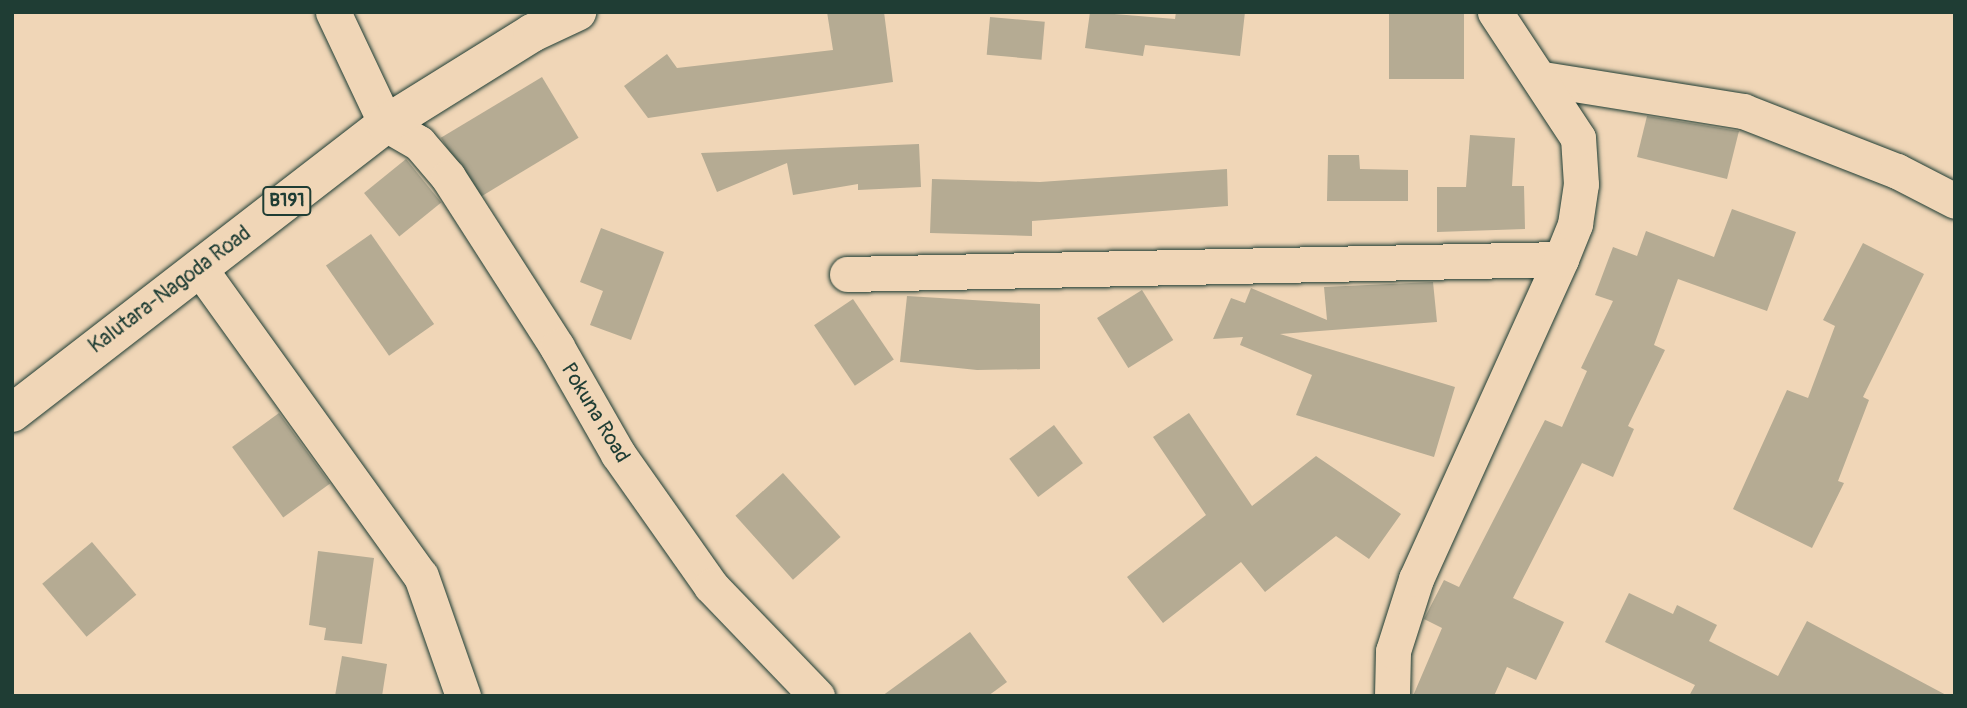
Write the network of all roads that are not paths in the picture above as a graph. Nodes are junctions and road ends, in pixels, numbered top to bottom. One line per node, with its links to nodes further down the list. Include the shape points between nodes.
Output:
1 (333, 12): 5 (street)
2 (577, 12): 5 (main road, Kalutara-Nagoda Road / B191, via 533,33)
3 (1495, 12): 4 (street)
4 (1543, 79): 6 (street, via 1744,111 1897,171); 7 (street, via 1578,138 1581,184 1574,224)
5 (386, 124): 8 (main road, Kalutara-Nagoda Road / B191); 12 (street, Pokuna Road, via 419,144 448,177 633,476 712,586)
6 (1955, 201)
7 (1561, 259): 9 (street); 13 (street, via 1416,579 1393,651)
8 (200, 269): 10 (main road, Kalutara-Nagoda Road / B191); 11 (street, via 421,576)
9 (847, 274)
10 (12, 413)
11 (463, 696)
12 (817, 696)
13 (1392, 696)

